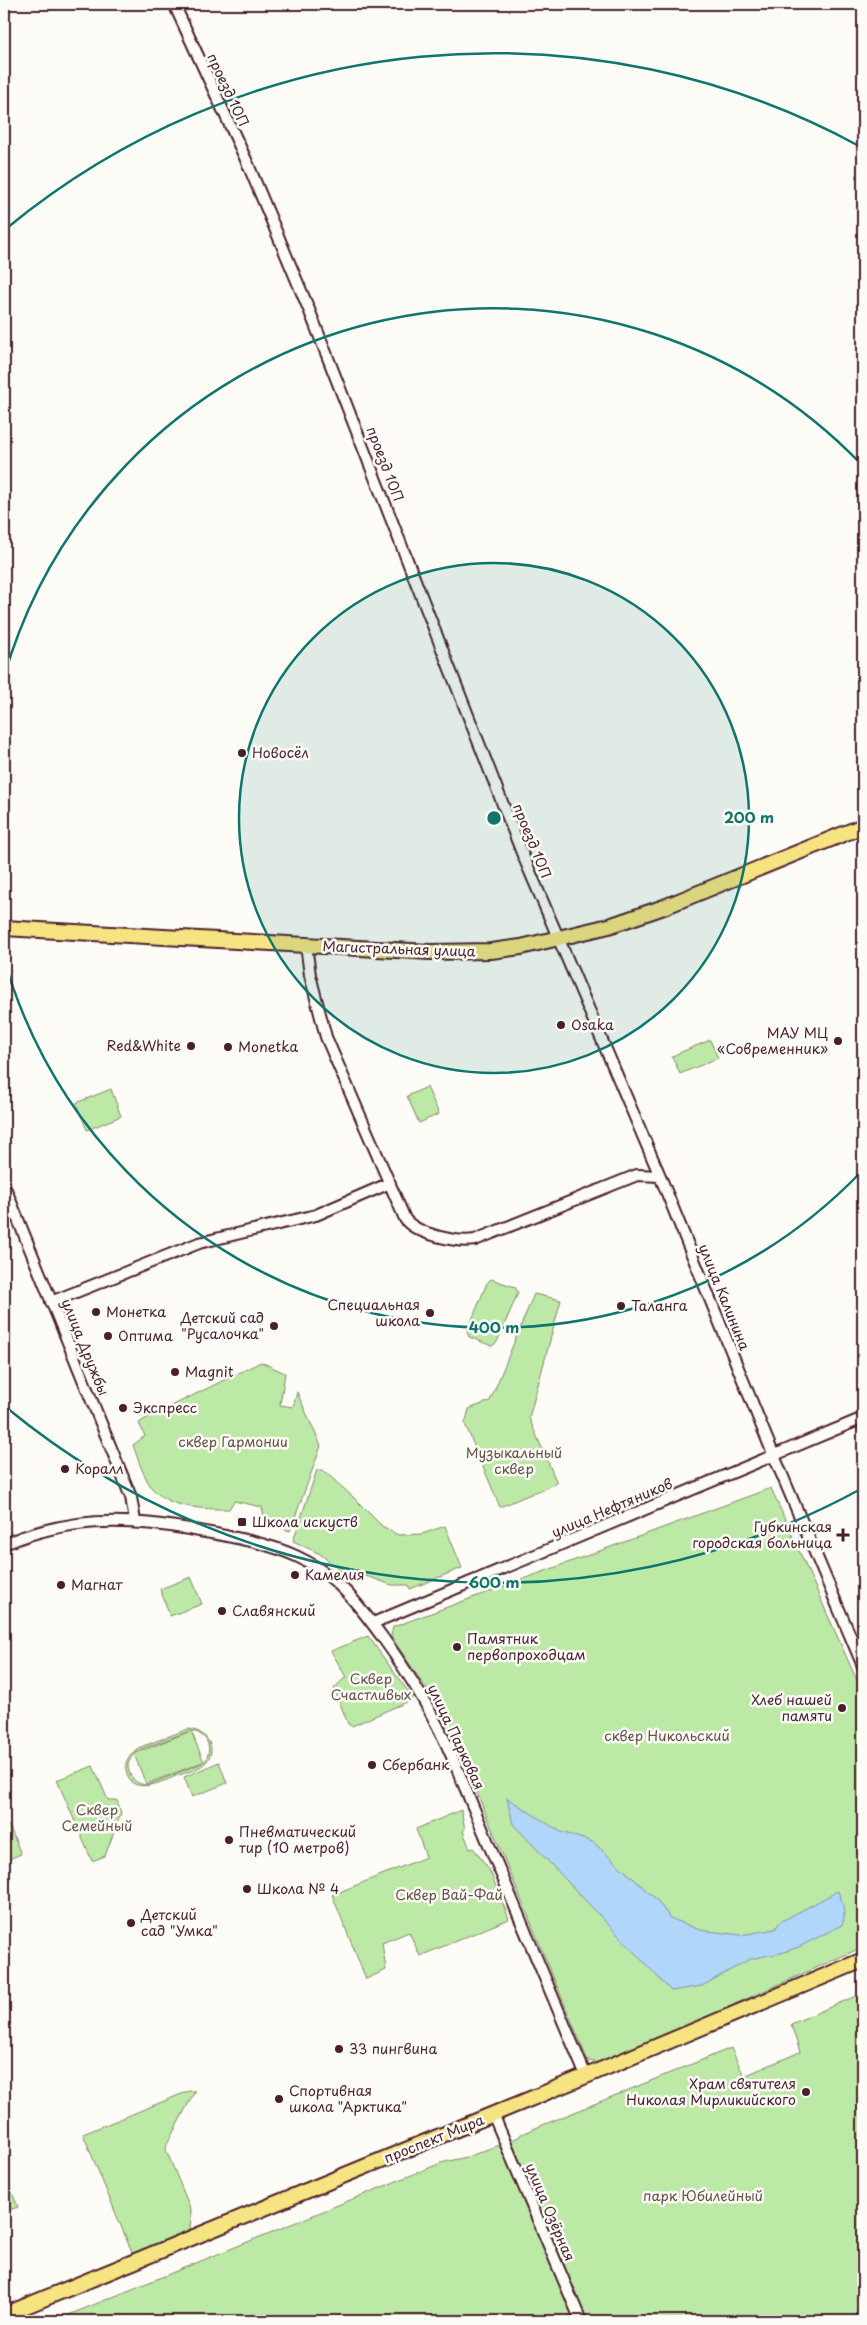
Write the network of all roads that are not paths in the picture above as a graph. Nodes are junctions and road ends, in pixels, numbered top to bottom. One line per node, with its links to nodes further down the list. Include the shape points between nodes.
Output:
1 (174, 4): 4 (street, проезд 10П, via 318,331)
2 (863, 826): 4 (main road, Магистральная улица, via 655,910)
3 (4, 928): 5 (main road, Магистральная улица)
4 (558, 940): 5 (main road, Магистральная улица, via 491,951 460,952); 6 (street, улица Калинина)
5 (306, 945): 7 (street, via 323,1028)
6 (660, 1176): 7 (street, via 637,1175 467,1241 414,1229 405,1219); 11 (street, улица Калинина)
7 (390, 1183): 9 (street, via 316,1215 199,1243)
8 (4, 1185): 9 (street, улица Дружбы)
9 (51, 1302): 12 (street, улица Дружбы, via 131,1497)
10 (863, 1418): 11 (street, улица Нефтяников)
11 (774, 1455): 14 (street, улица Нефтяников); 15 (street, улица Калинина)
12 (136, 1521): 13 (street, улица Парковая, via 62,1525); 14 (street, улица Парковая, via 240,1539 296,1556 334,1580)
13 (4, 1544)
14 (373, 1623): 17 (street, улица Парковая, via 436,1720)
15 (863, 1666)
16 (863, 1960): 17 (main road, проспект Мира)
17 (586, 2076): 18 (main road, проспект Мира)
18 (493, 2114): 19 (main road, проспект Мира); 20 (street, улица Озёрная)
19 (4, 2315)
20 (581, 2321)

